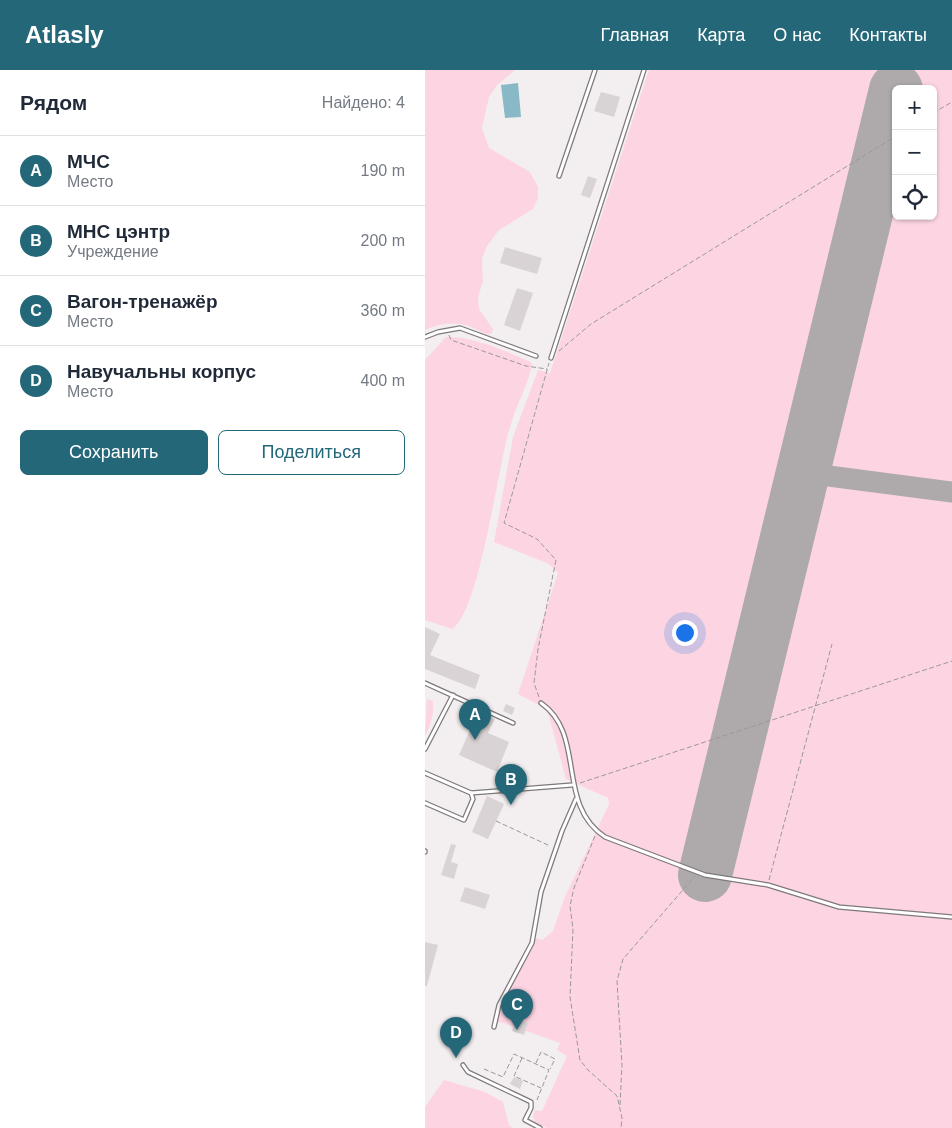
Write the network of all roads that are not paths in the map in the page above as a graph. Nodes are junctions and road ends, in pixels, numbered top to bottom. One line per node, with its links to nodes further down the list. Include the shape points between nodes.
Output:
1 (595, 70): 3 (lane)
2 (644, 70): 6 (lane)
3 (559, 176)
4 (425, 337): 5 (lane, via 461,328)
5 (536, 356)
6 (551, 358)
7 (425, 683): 8 (lane)
8 (453, 695): 10 (lane); 11 (lane)
9 (541, 703): 13 (lane, via 559,720 568,752)
10 (513, 722)
11 (425, 749)
12 (425, 773): 14 (lane)
13 (572, 785): 14 (lane); 15 (lane)
14 (471, 793): 16 (lane, via 473,799 464,820)
15 (576, 799): 17 (lane, via 585,817 605,837 720,879 768,885 839,907); 18 (lane, via 541,892 532,943 499,1005)
16 (425, 803)
17 (952, 917)
18 (494, 1027)
19 (463, 1065): 20 (lane, via 468,1072 531,1102 525,1120)
20 (540, 1128)

